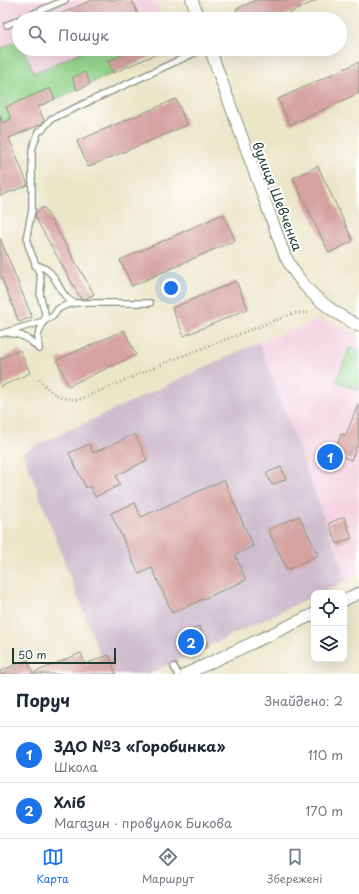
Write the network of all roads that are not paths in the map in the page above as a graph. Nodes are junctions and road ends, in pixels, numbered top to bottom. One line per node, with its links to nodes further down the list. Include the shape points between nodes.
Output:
1 (65, 0): 3 (lane)
2 (192, 0): 4 (street)
3 (37, 12)
4 (196, 12)
5 (12, 23): 6 (lane)
6 (7, 25)
7 (188, 56): 9 (lane, via 51,120 38,132 32,150 32,203 27,234)
8 (213, 56): 13 (street, вулиця Шевченка, via 284,256 298,278 315,297)
9 (35, 265): 10 (lane, via 48,270 67,299); 12 (lane, via 40,275)
10 (74, 303): 11 (lane); 12 (lane, via 58,309 53,316)
11 (150, 303)
12 (44, 321): 14 (lane); 14 (lane, via 38,335 39,349 25,337)
13 (359, 326)
14 (1, 334)
15 (359, 593): 16 (street)
16 (347, 599)
17 (311, 615): 20 (street)
18 (174, 667): 19 (lane)
19 (178, 674)
20 (186, 674)

